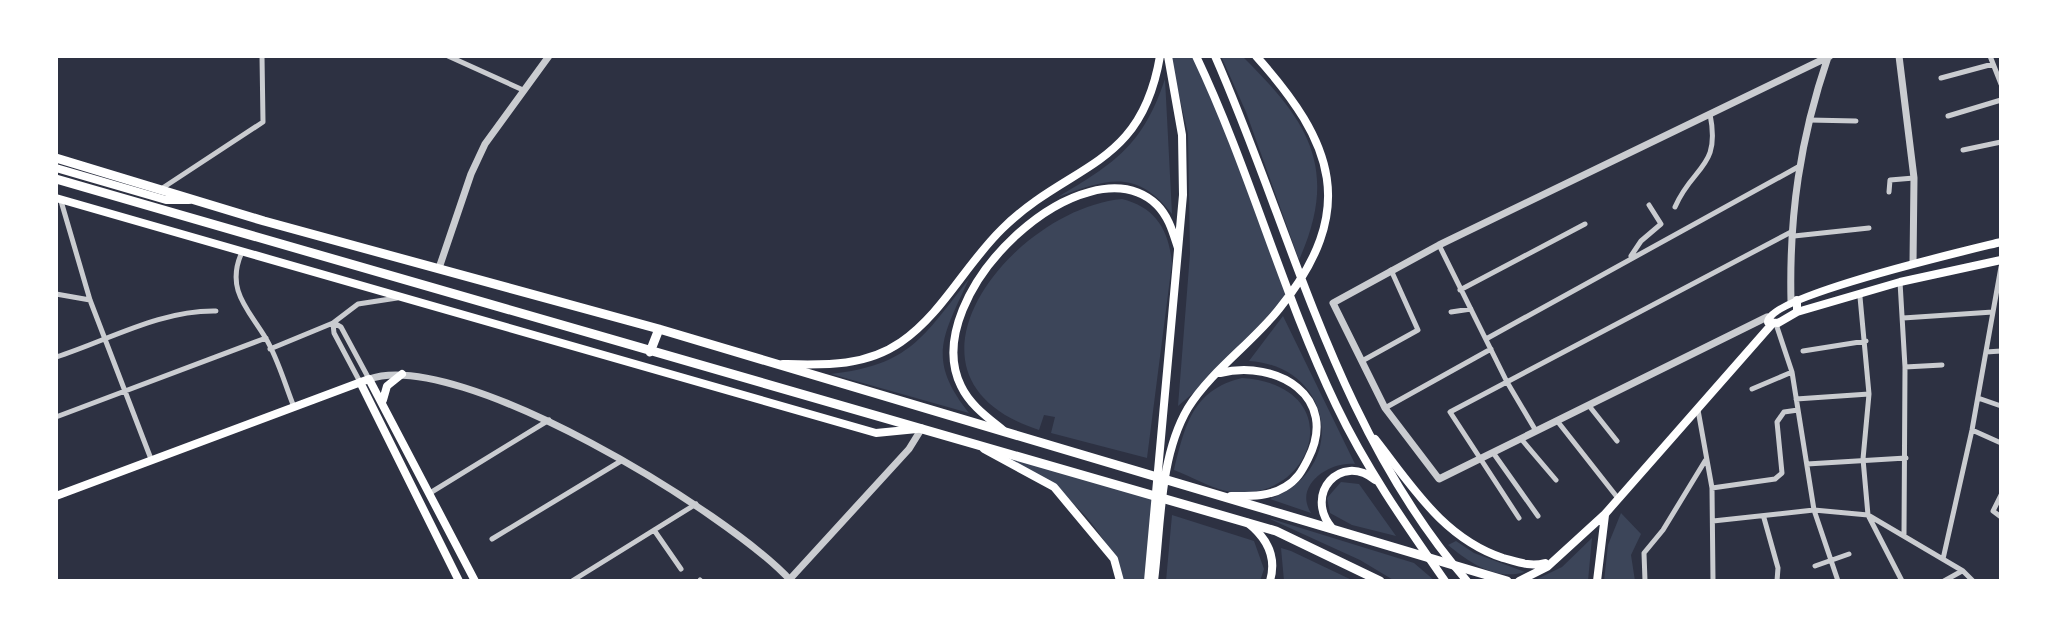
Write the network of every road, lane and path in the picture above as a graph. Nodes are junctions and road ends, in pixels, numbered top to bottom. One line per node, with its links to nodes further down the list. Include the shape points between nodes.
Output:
1 (262, 56): 28 (street, via 263,122)
2 (448, 56): 15 (street)
3 (549, 56): 15 (street)
4 (1160, 56): 80 (main road, via 1145,110 1128,135 1106,157 1004,226 900,343 866,360)
5 (1168, 56): 42 (main road, via 1182,135)
6 (1196, 56): 123 (main road, via 1227,123 1308,341)
7 (1215, 56): 104 (main road, via 1321,337)
8 (1256, 56): 85 (main road, via 1312,126 1324,158 1328,199 1315,256 1280,308)
9 (1899, 56): 26 (street)
10 (1990, 56): 12 (street)
11 (1829, 57): 17 (street); 19 (street)
12 (1993, 64): 13 (street); 14 (street)
13 (1941, 78)
14 (2001, 82)
15 (525, 91): 48 (street, via 485,144)
16 (2001, 100): 18 (street)
17 (1710, 114): 34 (street, via 1714,135 1709,161 1683,188); 41 (street)
18 (1948, 116)
19 (1807, 119): 20 (street); 24 (street)
20 (1856, 121)
21 (2001, 142): 22 (street)
22 (1963, 150)
23 (56, 158): 28 (highway)
24 (1798, 167): 38 (street); 44 (street)
25 (56, 168): 32 (main road, via 166,200)
26 (1914, 178): 29 (street, via 1890,180); 46 (street)
27 (56, 179): 30 (highway)
28 (161, 189): 32 (highway)
29 (1889, 192)
30 (117, 197): 35 (main road); 39 (highway)
31 (59, 199): 35 (main road); 56 (street)
32 (198, 200): 48 (highway)
33 (1649, 205): 44 (street, via 1661,224)
34 (1675, 207)
35 (112, 214): 43 (main road)
36 (1585, 224): 51 (street)
37 (1869, 228): 38 (street)
38 (1794, 233): 57 (street); 88 (street)
39 (249, 235): 43 (main road); 75 (highway)
40 (2001, 242): 46 (main road)
41 (1439, 245): 49 (street); 51 (street)
42 (1179, 251): 108 (main road, via 1167,217 1155,203 1113,189 1041,214 1008,241 966,300 953,358 972,404); 121 (main road)
43 (242, 252): 55 (main road); 67 (street, via 236,266 242,309)
44 (1629, 259): 68 (street)
45 (2001, 260): 50 (main road)
46 (1913, 264): 57 (main road)
47 (2001, 267): 53 (street)
48 (439, 268): 66 (highway)
49 (1391, 269): 79 (street, via 1418,330); 79 (street, via 1333,303)
50 (1900, 282): 54 (main road); 63 (street)
51 (1460, 290): 58 (street)
52 (56, 294): 56 (street)
53 (1999, 294): 62 (street)
54 (1860, 297): 61 (main road); 70 (street)
55 (401, 298): 65 (street, via 358,304); 84 (main road)
56 (90, 300): 69 (street)
57 (1794, 301): 61 (main road); 64 (main road)
58 (1471, 309): 60 (street); 68 (street)
59 (216, 311): 69 (street, via 162,317)
60 (1451, 312)
61 (1797, 312): 64 (main road)
62 (1993, 312): 63 (street); 76 (street)
63 (1903, 318): 82 (street)
64 (1772, 322): 83 (street); 97 (street); 99 (main road)
65 (333, 323): 71 (street); 87 (street, via 334,333)
66 (659, 329): 75 (highway); 80 (highway)
67 (266, 338): 71 (street); 89 (street)
68 (1486, 339): 72 (street)
69 (106, 341): 77 (street); 89 (street)
70 (1866, 341): 73 (street); 91 (street)
71 (270, 349): 96 (street)
72 (1491, 349): 88 (street); 98 (street)
73 (1803, 351)
74 (2001, 351): 76 (street)
75 (650, 352): 78 (highway)
76 (1986, 352): 92 (street)
77 (56, 357)
78 (674, 358): 84 (main road); 105 (highway)
79 (1361, 361): 98 (street)
80 (768, 364): 108 (highway)
81 (1942, 365): 82 (street)
82 (1905, 367): 114 (street)
83 (1792, 372): 90 (street); 93 (street)
84 (668, 373): 105 (main road, via 876,433)
85 (1219, 373): 121 (main road, via 1189,406); 128 (main road, via 1266,369 1288,379 1306,397 1317,425 1313,450 1292,482 1258,496)
86 (402, 374): 87 (street); 94 (main road, via 387,386); 102 (street)
87 (365, 380): 94 (main road); 96 (main road); 155 (main road)
88 (1507, 382): 107 (street); 119 (street, via 1450,412)
89 (125, 389): 101 (street); 116 (street)
90 (1752, 389)
91 (1869, 394): 93 (street); 115 (street)
92 (1978, 398): 95 (street); 106 (street)
93 (1796, 399): 100 (street)
94 (383, 400): 125 (main road)
95 (2001, 406)
96 (294, 407): 116 (main road)
97 (1590, 407): 103 (street); 110 (street)
98 (1385, 408): 119 (street, via 1439,479)
99 (1698, 410): 118 (street); 129 (main road)
100 (1798, 410): 120 (street); 124 (street, via 1784,412 1777,422 1782,473 1775,479)
101 (56, 417)
102 (550, 420): 117 (street); 125 (street)
103 (1558, 422): 107 (street); 129 (street)
104 (1364, 425): 147 (main road, via 1448,529 1520,563); 164 (main road, via 1392,476)
105 (922, 428): 111 (highway); 154 (street, via 909,449)
106 (1972, 430): 112 (street); 146 (street)
107 (1536, 432): 109 (street)
108 (1006, 433): 128 (highway)
109 (1522, 440): 113 (street); 122 (street)
110 (1617, 441)
111 (968, 442): 140 (highway); 157 (main road, via 1054,487 1114,559)
112 (2001, 443)
113 (1494, 454): 119 (street); 135 (street)
114 (1906, 458): 115 (street); 143 (street)
115 (1863, 459): 120 (street); 134 (street)
116 (152, 460): 127 (main road)
117 (621, 461): 130 (street); 144 (street)
118 (1705, 461): 124 (street); 168 (street, via 1644,553)
119 (1479, 462): 137 (street)
120 (1807, 464): 131 (street)
121 (1164, 467): 132 (main road)
122 (1556, 480)
123 (1379, 485): 141 (main road, via 1362,472 1331,479 1321,509); 163 (main road)
124 (1712, 488): 139 (street)
125 (430, 493): 156 (main road)
126 (2001, 495): 136 (street, via 1993,511)
127 (56, 496)
128 (1225, 497): 141 (highway)
129 (1617, 497): 133 (main road)
130 (697, 504): 142 (street); 154 (street)
131 (1814, 510): 134 (street); 138 (street); 148 (street)
132 (1159, 512): 149 (main road); 158 (main road)
133 (1605, 514): 147 (main road); 167 (main road)
134 (1868, 515): 143 (street); 172 (street)
135 (1538, 516)
136 (2001, 517)
137 (1519, 518)
138 (1764, 518): 139 (street); 170 (street)
139 (1713, 521): 169 (street)
140 (1247, 523): 161 (main road, via 1266,541); 162 (highway)
141 (1332, 528): 165 (highway)
142 (654, 530): 151 (street); 153 (street)
143 (1904, 535): 146 (street)
144 (492, 539)
145 (1849, 554): 148 (street)
146 (1943, 559): 152 (street)
147 (1554, 561): 166 (main road)
148 (1832, 562): 150 (street); 171 (street)
149 (1156, 565): 159 (main road); 160 (main road)
150 (1815, 566)
151 (681, 569)
152 (1963, 571): 173 (street); 174 (street)
153 (576, 580)
154 (789, 580)
155 (459, 581)
156 (475, 581)
157 (1120, 581)
158 (1148, 581)
159 (1154, 581)
160 (1163, 581)
161 (1270, 581)
162 (1380, 581)
163 (1445, 581)
164 (1467, 581)
165 (1507, 581)
166 (1519, 581)
167 (1597, 581)
168 (1645, 581)
169 (1713, 581)
170 (1777, 581)
171 (1838, 581)
172 (1902, 581)
173 (1944, 581)
174 (1973, 581)

